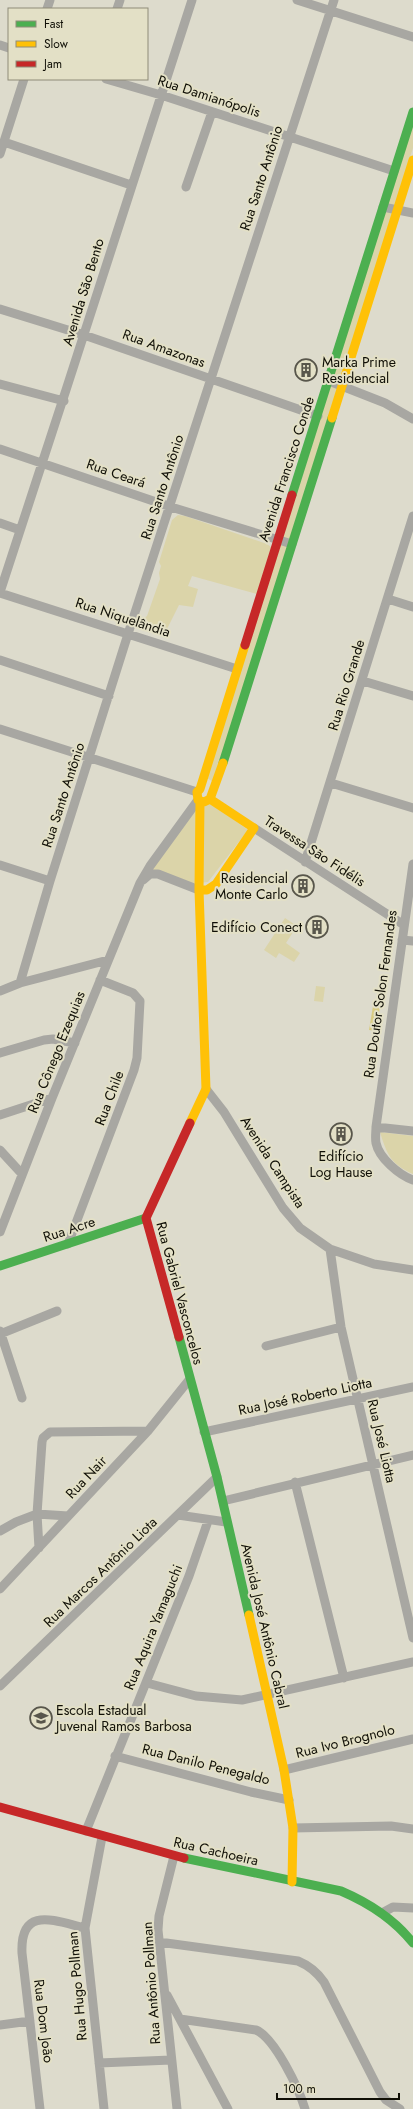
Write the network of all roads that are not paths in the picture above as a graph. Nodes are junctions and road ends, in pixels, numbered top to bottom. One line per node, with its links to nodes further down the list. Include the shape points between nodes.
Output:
1 (192, 0): 8 (street, Avenida São Bento)
2 (297, 0): 4 (street)
3 (334, 0): 4 (street, Rua Santo Antônio)
4 (330, 11): 5 (street); 11 (street, Rua Santo Antônio)
5 (413, 37)
6 (24, 80): 12 (street)
7 (109, 80): 8 (street, Rua Damianópolis)
8 (161, 95): 9 (street, Rua Damianópolis); 16 (street, Avenida São Bento)
9 (212, 112): 11 (street, Rua Damianópolis); 17 (street)
10 (413, 112): 15 (street, Avenida Francisco Conde)
11 (289, 137): 15 (street, Rua Damianópolis); 23 (street, Rua Santo Antônio)
12 (4, 142): 13 (street); 16 (street)
13 (0, 154)
14 (413, 160): 19 (street, Avenida Francisco Conde)
15 (394, 171): 18 (street, Avenida Francisco Conde)
16 (131, 185): 22 (street, Avenida São Bento)
17 (186, 187)
18 (383, 207): 19 (street); 24 (street, Avenida Francisco Conde)
19 (396, 211): 20 (street); 26 (street, Avenida Francisco Conde)
20 (413, 214)
21 (0, 309): 22 (street, Rua Amazonas)
22 (84, 335): 23 (street, Rua Amazonas); 27 (street, Avenida São Bento)
23 (211, 380): 28 (street, Rua Amazonas); 32 (street, Rua Santo Antônio)
24 (329, 381): 26 (street); 28 (street, Avenida Francisco Conde)
25 (0, 384): 27 (street)
26 (342, 386): 29 (street, via 385,403); 37 (street, Avenida Francisco Conde)
27 (64, 401): 31 (street, Avenida São Bento)
28 (318, 416): 36 (street, Avenida Francisco Conde)
29 (413, 419)
30 (0, 449): 31 (street, Rua Ceará)
31 (42, 463): 32 (street, Rua Ceará); 35 (street, Avenida São Bento)
32 (171, 507): 36 (street, Rua Ceará); 41 (street, Rua Santo Antônio)
33 (413, 516): 39 (street, Rua Rio Grande)
34 (0, 523): 35 (street)
35 (20, 530): 38 (street, Avenida São Bento)
36 (278, 540): 37 (street, Rua Ceará); 43 (street, Avenida Francisco Conde)
37 (292, 544): 51 (street, Avenida Francisco Conde)
38 (0, 592): 41 (street, Rua Niquelândia)
39 (388, 599): 40 (street); 44 (street, Rua Rio Grande)
40 (413, 607)
41 (128, 634): 43 (street, Rua Niquelândia); 45 (street, Rua Santo Antônio)
42 (0, 660): 45 (street)
43 (237, 669): 50 (street, Avenida Francisco Conde)
44 (363, 681): 46 (street); 49 (street, Rua Rio Grande)
45 (109, 696): 48 (street, Rua Santo Antônio)
46 (413, 696)
47 (0, 729): 48 (street)
48 (90, 757): 50 (street); 57 (street, Rua Santo Antônio)
49 (331, 783): 52 (street); 54 (street, Rua Rio Grande)
50 (199, 795): 51 (street, via 205,802); 51 (street, Travessa São Fidélis, via 208,789); 58 (street, Rua Cônego Ezequias); 60 (street, Rua Gabriel Vasconcelos)
51 (211, 796): 53 (street, Travessa São Fidélis)
52 (413, 808)
53 (254, 828): 54 (street, Travessa São Fidélis); 59 (street, Rua Gabriel Vasconcelos)
54 (305, 862): 61 (street, Travessa São Fidélis)
55 (413, 864): 61 (street, Rua Doutor Solon Fernandes)
56 (0, 865): 57 (street)
57 (50, 881): 67 (street, Rua Santo Antônio)
58 (140, 883): 60 (street, via 150,874 158,874); 65 (street, Rua Cônego Ezequias)
59 (216, 884): 60 (street, via 207,890); 62 (street, Rua Gabriel Vasconcelos, via 205,904)
60 (199, 890): 62 (street, Rua Gabriel Vasconcelos)
61 (404, 925): 63 (street, Rua Doutor Solon Fernandes)
62 (201, 939): 71 (street, Rua Gabriel Vasconcelos)
63 (402, 940): 64 (street); 74 (street, Rua Doutor Solon Fernandes)
64 (413, 941)
65 (108, 960): 66 (street, Rua Cônego Ezequias); 67 (street)
66 (100, 980): 69 (street, Rua Cônego Ezequias); 81 (street, Rua Chile, via 133,993 140,1001 137,1058)
67 (20, 983): 68 (street)
68 (0, 991)
69 (75, 1043): 70 (street, via 44,1040); 72 (street, Rua Cônego Ezequias)
70 (0, 1053)
71 (206, 1089): 79 (street, Rua Gabriel Vasconcelos); 82 (street, Avenida Campista, via 224,1112 283,1208 300,1228)
72 (52, 1098): 73 (street); 77 (street, Rua Cônego Ezequias)
73 (0, 1115)
74 (376, 1127): 75 (street); 78 (street, Rua Doutor Solon Fernandes, via 376,1144 384,1158 395,1169)
75 (413, 1131)
76 (0, 1150): 77 (street)
77 (22, 1174): 80 (street, Rua Cônego Ezequias)
78 (413, 1180)
79 (146, 1218): 81 (street, Rua Acre); 89 (street, Rua Gabriel Vasconcelos)
80 (0, 1232)
81 (68, 1244): 83 (street, Rua Acre)
82 (330, 1249): 84 (street, Avenida Campista, via 374,1264); 86 (street, Rua José Liotta)
83 (0, 1266)
84 (413, 1270)
85 (57, 1311): 87 (street)
86 (341, 1327): 88 (street); 92 (street, Rua José Liotta)
87 (0, 1333): 91 (street)
88 (266, 1346)
89 (189, 1380): 93 (street, Rua Nair); 94 (street, Avenida José Antônio Cabral)
90 (413, 1388): 92 (street, Rua José Roberto Liotta)
91 (22, 1398)
92 (358, 1398): 94 (street, Rua José Roberto Liotta); 96 (street, Rua José Liotta)
93 (148, 1431): 100 (street, via 46,1434 42,1442); 102 (street, Rua Nair)
94 (204, 1432): 97 (street, Avenida José Antônio Cabral)
95 (413, 1455): 96 (street)
96 (373, 1464): 98 (street); 108 (street, Rua José Liotta)
97 (218, 1477): 99 (street, Avenida José Antônio Cabral); 101 (street, Rua Marcos Antônio Liota)
98 (295, 1482): 99 (street); 110 (street)
99 (223, 1501): 104 (street, Avenida José Antônio Cabral)
100 (37, 1514): 102 (street); 105 (street); 106 (street)
101 (178, 1515): 103 (street); 112 (street, Rua Marcos Antônio Liota)
102 (68, 1516): 106 (street, Rua Nair)
103 (208, 1521): 104 (street); 111 (street, Rua Aquira Yamaguchi)
104 (226, 1522): 113 (street, Avenida José Antônio Cabral)
105 (0, 1531)
106 (39, 1548): 107 (street, Rua Nair)
107 (0, 1589)
108 (413, 1638)
109 (413, 1662): 110 (street)
110 (344, 1678): 113 (street)
111 (146, 1683): 113 (street, via 218,1699 242,1700); 115 (street, Rua Aquira Yamaguchi)
112 (0, 1686)
113 (266, 1696): 116 (street, Avenida José Antônio Cabral)
114 (413, 1739): 116 (street, Rua Ivo Brognolo)
115 (116, 1756): 117 (street, Rua Danilo Penegaldo); 123 (street, Rua Aquira Yamaguchi)
116 (284, 1770): 117 (street, Avenida José Antônio Cabral)
117 (289, 1800): 121 (street, Avenida José Antônio Cabral)
118 (0, 1807): 123 (street, Rua Cachoeira)
119 (413, 1822): 120 (street)
120 (391, 1826): 121 (street); 122 (street)
121 (293, 1828): 126 (street, Avenida José Antônio Cabral)
122 (413, 1829)
123 (86, 1831): 124 (street, Rua Cachoeira)
124 (102, 1837): 125 (street, Rua Cachoeira); 129 (street, Rua Hugo Pollman)
125 (174, 1856): 126 (street, Rua Cachoeira); 130 (street, Rua Antônio Pollman, via 159,1916)
126 (292, 1882): 128 (street, Rua Cachoeira, via 341,1891)
127 (413, 1908): 128 (street, via 393,1908)
128 (382, 1913): 131 (street, Rua Cachoeira, via 403,1930)
129 (85, 1928): 134 (street, Rua Dom João, via 45,1919 34,1920 27,1926 21,1947); 137 (street, Rua Hugo Pollman)
130 (159, 1942): 132 (street, Rua Antônio Pollman); 138 (street, via 307,1964 324,1982 380,2092)
131 (413, 1943)
132 (170, 2008): 133 (street); 136 (street, Rua Antônio Pollman)
133 (180, 2019): 142 (street); 143 (street, via 262,2032 274,2044)
134 (30, 2020): 135 (street); 139 (street, Rua Dom João)
135 (0, 2025)
136 (171, 2060): 137 (street); 141 (street, Rua Antônio Pollman)
137 (99, 2063): 140 (street, Rua Hugo Pollman)
138 (395, 2108)
139 (40, 2109)
140 (104, 2109)
141 (177, 2109)
142 (228, 2109)
143 (305, 2109)

